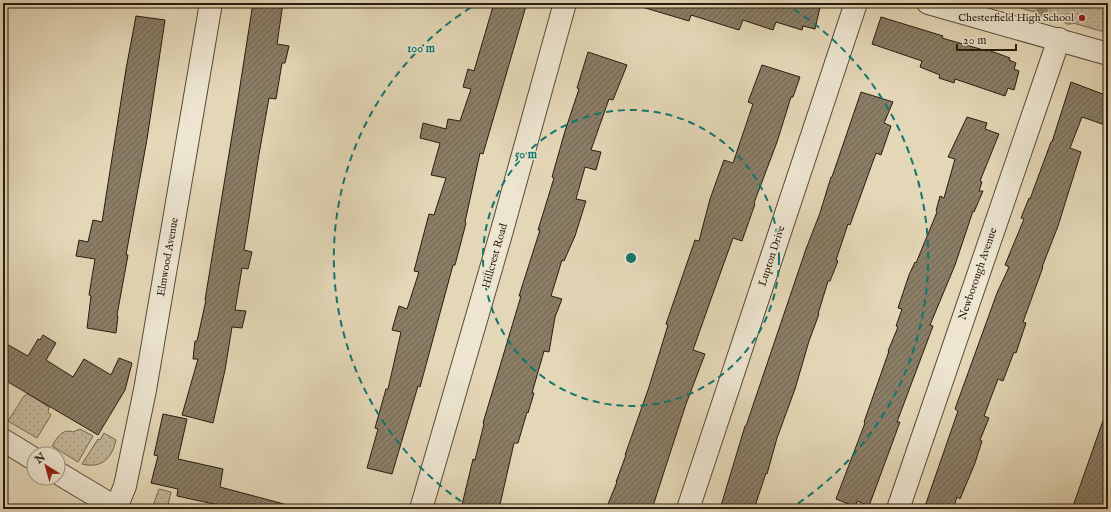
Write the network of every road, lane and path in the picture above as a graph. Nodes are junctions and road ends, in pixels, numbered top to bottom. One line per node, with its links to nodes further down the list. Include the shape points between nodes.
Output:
1 (211, 3): 10 (street, Elmwood Avenue, via 145,390 125,486)
2 (565, 3): 11 (street, Hillcrest Road)
3 (856, 3): 12 (street, Lupton Drive)
4 (928, 3): 5 (street)
5 (1058, 39): 6 (street); 13 (street, Newborough Avenue)
6 (1108, 54)
7 (3, 440): 8 (street)
8 (26, 454)
9 (66, 478): 10 (street)
10 (117, 509)
11 (422, 509)
12 (688, 509)
13 (898, 509)

